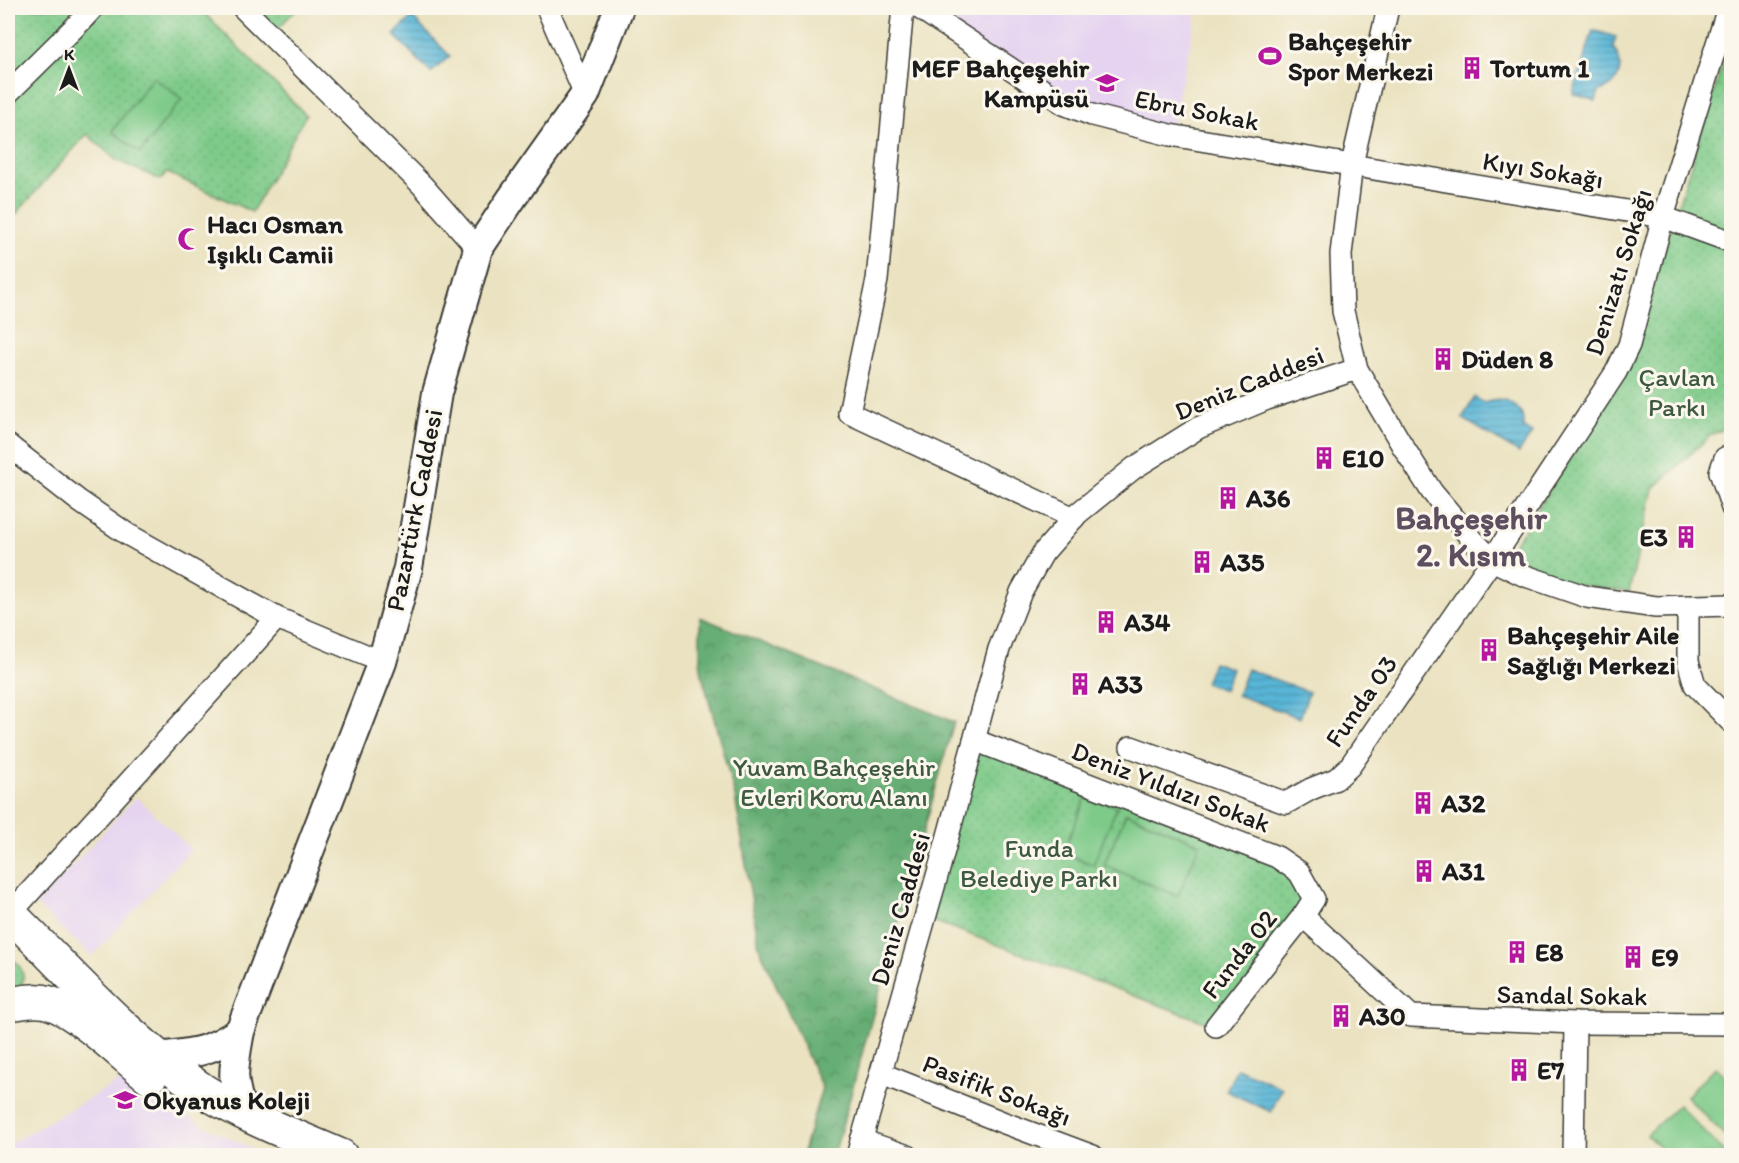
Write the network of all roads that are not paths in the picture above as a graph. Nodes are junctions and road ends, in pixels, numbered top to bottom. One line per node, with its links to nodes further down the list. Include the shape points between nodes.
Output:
1 (93, 8): 9 (street)
2 (243, 8): 15 (street, via 422,185)
3 (547, 8): 10 (street)
4 (619, 8): 10 (street, Pazartürk Caddesi)
5 (903, 8): 20 (street, via 876,280 849,413)
6 (919, 8): 11 (street, Ebru Sokak, via 1064,104 1092,115 1170,135)
7 (1388, 8): 11 (street)
8 (1728, 8): 13 (street, Denizatı Sokağı)
9 (8, 93)
10 (585, 95): 15 (street, Pazartürk Caddesi)
11 (1352, 164): 12 (street, Ebru Sokak); 16 (street, via 1341,254 1343,310)
12 (1414, 175): 13 (street, Kıyı Sokağı)
13 (1663, 217): 14 (street, Kıyı Sokağı); 21 (street, Denizatı Sokağı, via 1629,345 1616,372)
14 (1731, 242)
15 (478, 249): 25 (street, Pazartürk Caddesi, via 437,393 408,568)
16 (1357, 369): 20 (street, Deniz Caddesi, via 1267,399 1198,428 1134,468); 21 (street, via 1432,492)
17 (8, 445): 24 (street, via 103,519)
18 (1731, 455): 19 (street, via 1725,458 1720,472)
19 (1731, 508)
20 (1074, 518): 27 (street, Deniz Caddesi, via 1043,553 1021,592 999,649)
21 (1492, 560): 23 (street, via 1587,597 1656,607); 28 (street, Funda 03, via 1350,766 1336,779 1286,803)
22 (1731, 605): 23 (street)
23 (1688, 606): 26 (street, via 1688,661 1695,686)
24 (277, 618): 25 (street); 30 (street)
25 (382, 662): 36 (street, Pazartürk Caddesi)
26 (1731, 723)
27 (974, 740): 29 (street, Deniz Yıldızı Sokak, via 1277,857 1299,872 1314,899); 38 (street, Deniz Caddesi)
28 (1131, 747)
29 (1304, 916): 33 (street, Sandal Sokak, via 1411,1016); 35 (street, Funda 02)
30 (8, 924): 31 (main road)
31 (46, 952): 32 (main road, via 51,963 47,990 42,998); 37 (main road)
32 (23, 1002): 41 (main road, via 59,1007 78,1018 170,1093 208,1117)
33 (1575, 1023): 34 (street, Sandal Sokak); 45 (street)
34 (1731, 1024)
35 (1216, 1026)
36 (240, 1031): 37 (street, via 207,1050); 39 (street, Pazartürk Caddesi, via 234,1085)
37 (158, 1057): 39 (main road)
38 (882, 1074): 40 (street, Deniz Caddesi); 44 (street, Pasifik Sokağı)
39 (245, 1115): 42 (main road)
40 (859, 1148): 43 (street)
41 (286, 1155)
42 (341, 1155)
43 (908, 1155)
44 (1093, 1155)
45 (1573, 1155)

